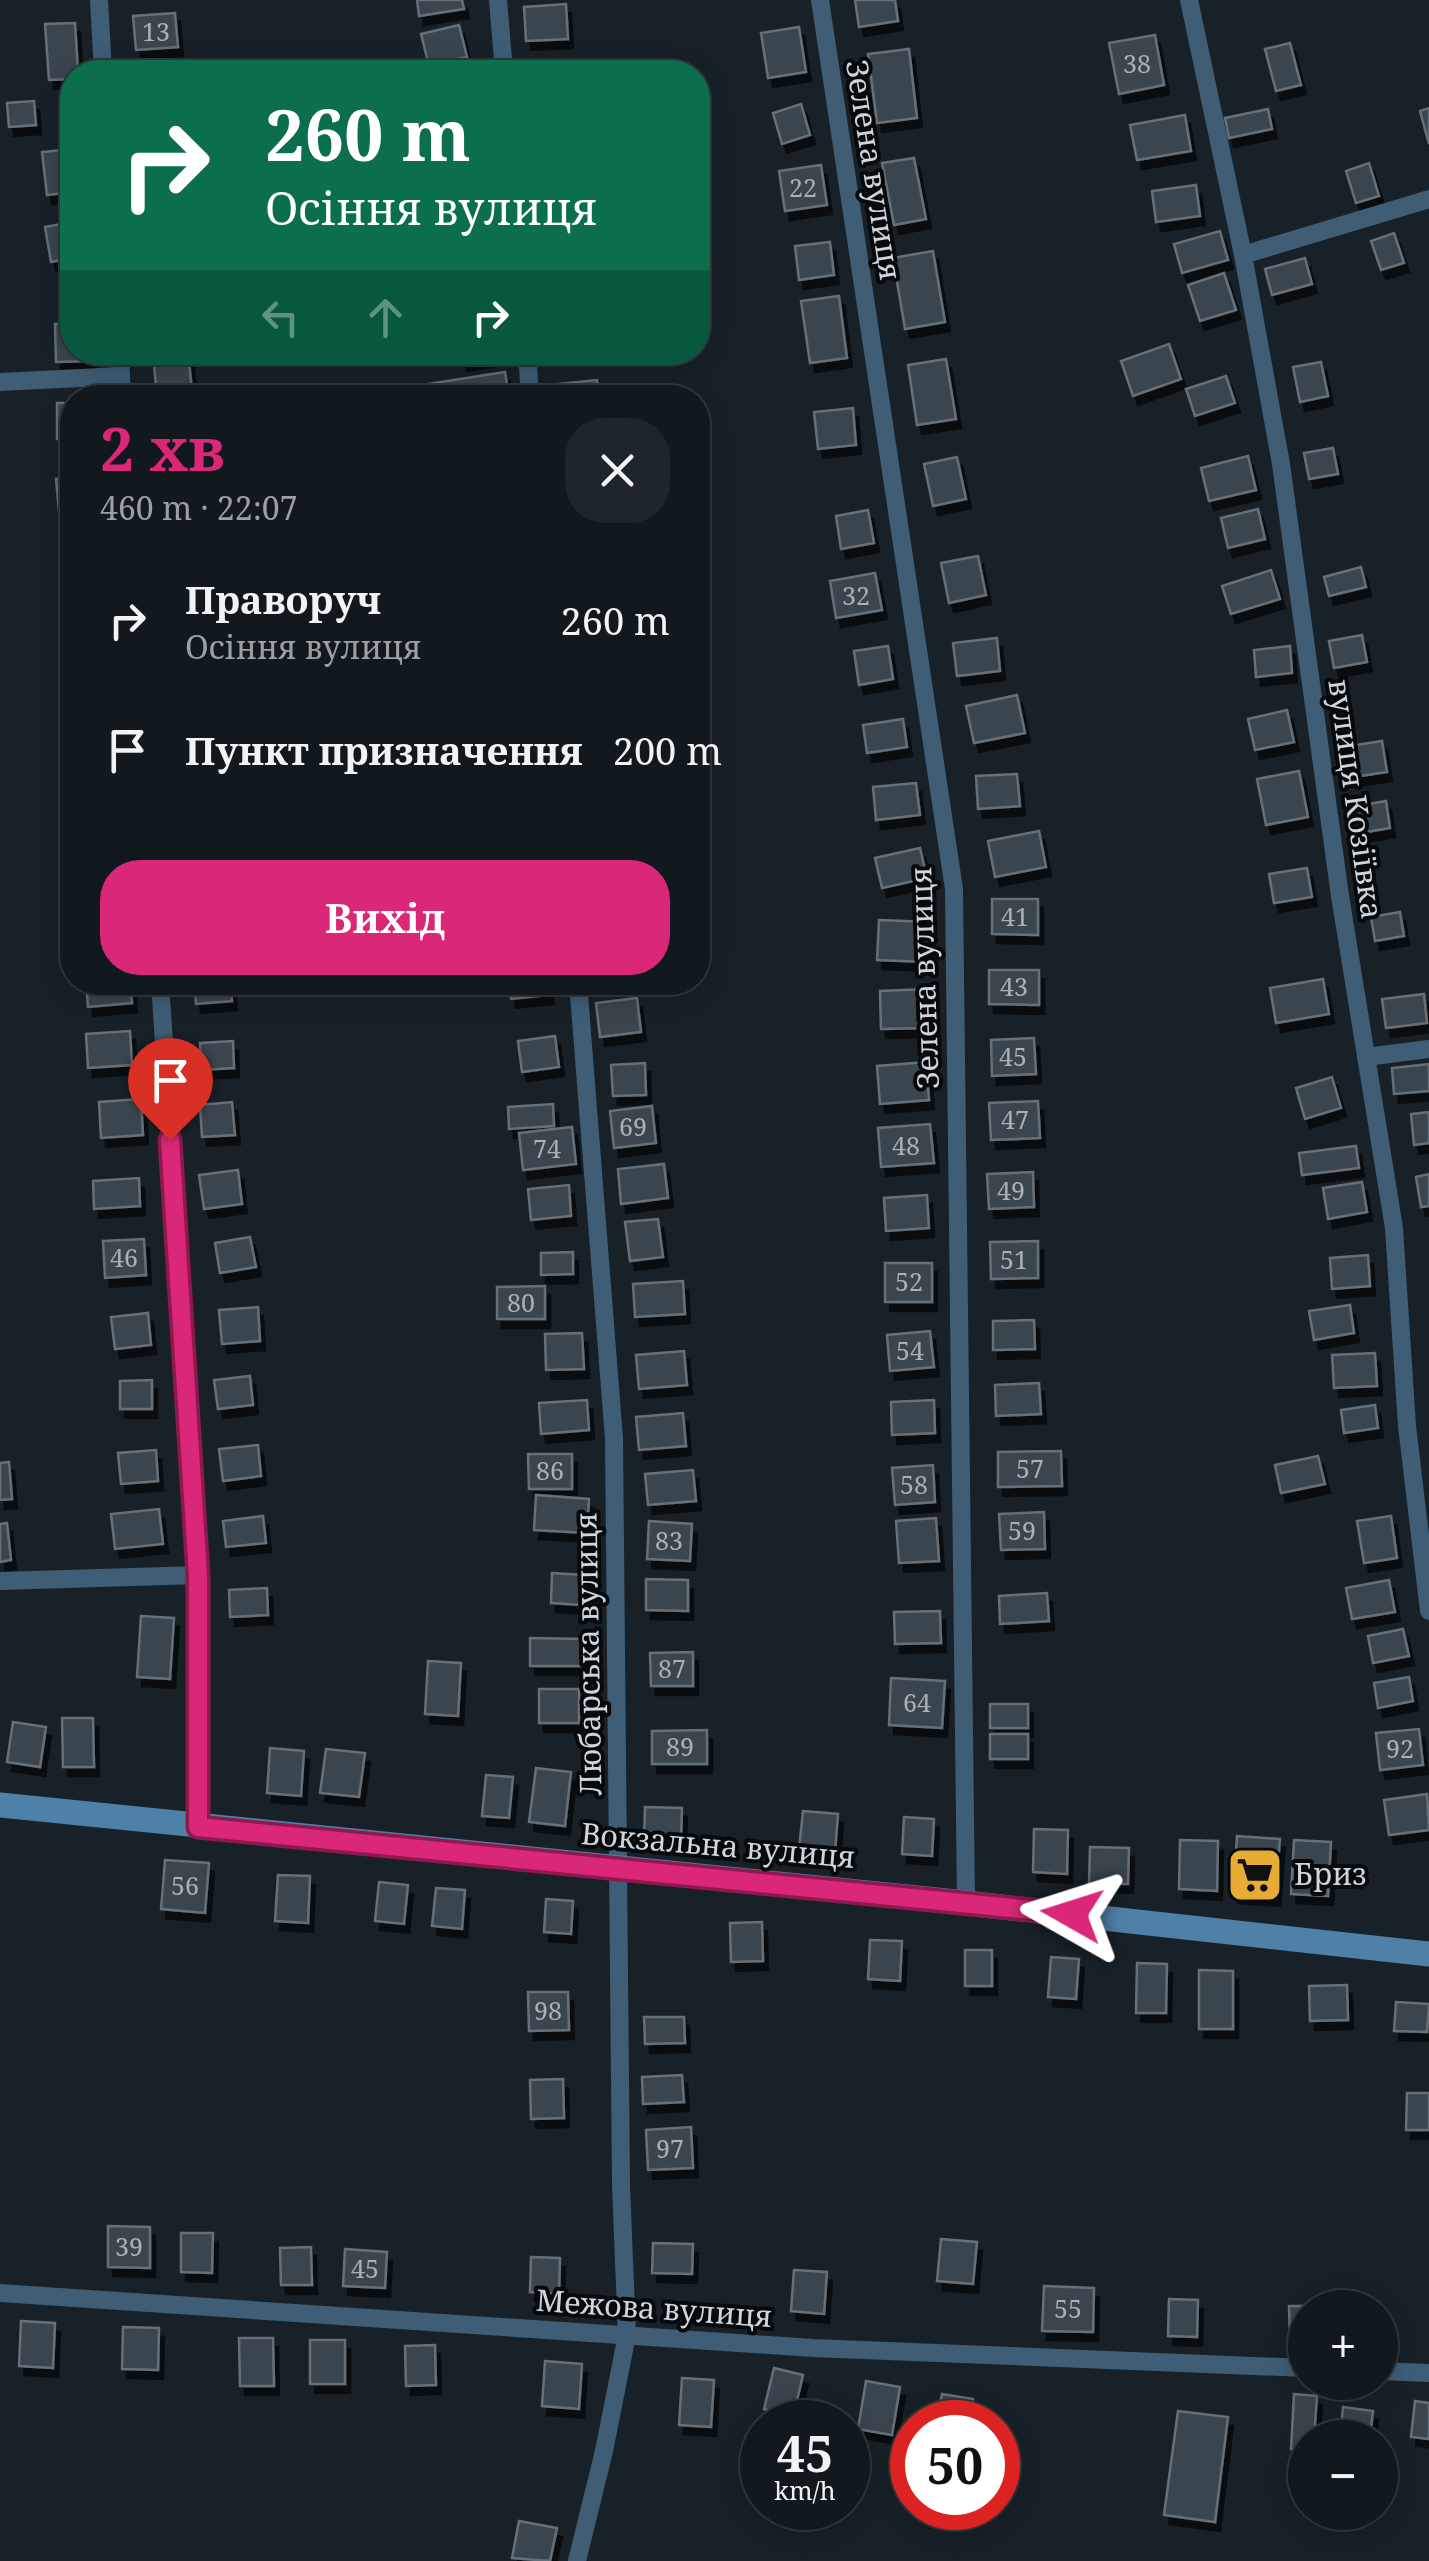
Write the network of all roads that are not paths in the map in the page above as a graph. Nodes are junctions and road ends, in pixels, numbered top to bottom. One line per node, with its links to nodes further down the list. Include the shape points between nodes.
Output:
1 (99, 0): 5 (street)
2 (498, 0): 6 (street)
3 (820, 0): 23 (street, Зелена вулиця, via 954,889)
4 (1189, 0): 8 (street, вулиця Козіївка)
5 (102, 60)
6 (503, 60)
7 (1429, 199): 8 (street)
8 (1243, 255): 16 (street, вулиця Козіївка, via 1281,464)
9 (121, 365): 10 (street)
10 (121, 376): 11 (street); 12 (street)
11 (0, 382)
12 (121, 385)
13 (161, 995): 17 (street)
14 (579, 995): 22 (street, Любарська вулиця, via 614,1438)
15 (1429, 1049): 16 (street)
16 (1366, 1057): 19 (street, вулиця Козіївка, via 1394,1228 1407,1426)
17 (198, 1575): 18 (street); 21 (street)
18 (0, 1581)
19 (1429, 1611)
20 (0, 1805): 21 (main road, Вокзальна вулиця)
21 (198, 1827): 22 (main road, Вокзальна вулиця)
22 (618, 1870): 23 (main road, Вокзальна вулиця); 26 (street, Любарська вулиця)
23 (966, 1903): 24 (main road, Вокзальна вулиця)
24 (1429, 1954)
25 (0, 2293): 26 (street, Межова вулиця)
26 (627, 2335): 27 (street, Межова вулиця); 30 (street, Любарська вулиця)
27 (1288, 2367)
28 (1398, 2372): 29 (street)
29 (1429, 2373)
30 (577, 2561)

